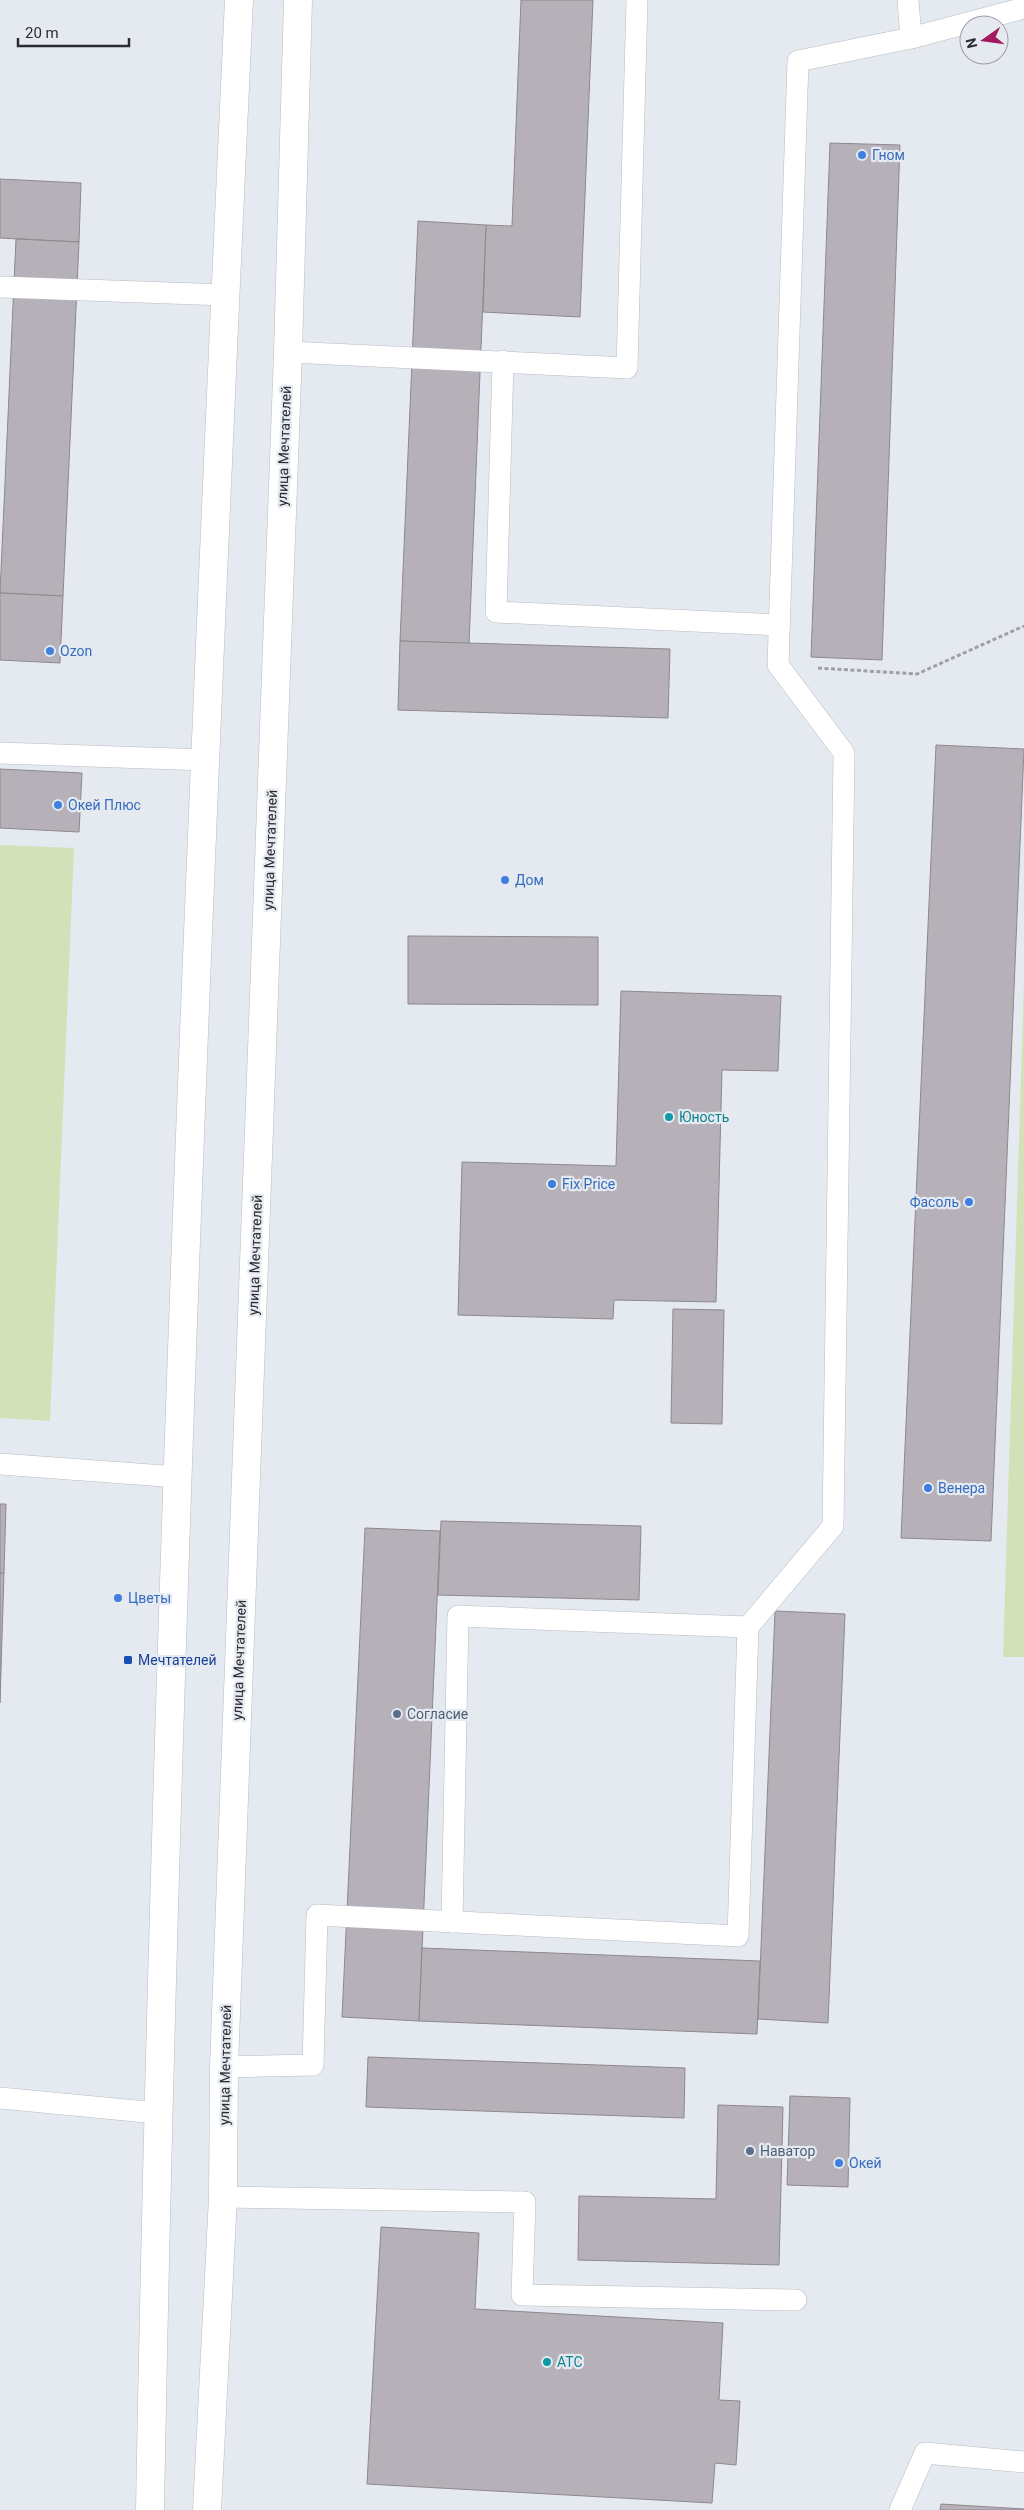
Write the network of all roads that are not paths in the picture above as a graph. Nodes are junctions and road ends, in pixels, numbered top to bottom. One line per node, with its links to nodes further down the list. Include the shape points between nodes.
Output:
1 (239, 0): 8 (street)
2 (298, 0): 9 (street, улица Мечтателей)
3 (637, 0): 10 (lane, via 627,368)
4 (908, 0): 6 (lane)
5 (1024, 7): 6 (lane)
6 (911, 38): 11 (lane, via 798,61)
7 (0, 287): 8 (lane)
8 (225, 295): 13 (street)
9 (288, 352): 10 (lane); 18 (street, улица Мечтателей)
10 (504, 361): 11 (lane, via 496,612)
11 (779, 625): 16 (lane, via 778,665 844,752 833,1526)
12 (0, 753): 13 (lane)
13 (206, 760): 15 (street)
14 (0, 1464): 15 (lane)
15 (178, 1477): 20 (street)
16 (748, 1627): 17 (lane, via 738,1936); 17 (lane, via 458,1616)
17 (452, 1922): 18 (lane, via 317,1915 313,2065)
18 (224, 2067): 21 (street, улица Мечтателей)
19 (0, 2098): 20 (lane)
20 (157, 2113): 24 (street)
21 (223, 2196): 22 (lane, via 525,2202 522,2295); 25 (street, улица Мечтателей)
22 (796, 2300)
23 (1024, 2462): 26 (lane, via 925,2453)
24 (150, 2510)
25 (207, 2510)
26 (900, 2510)

